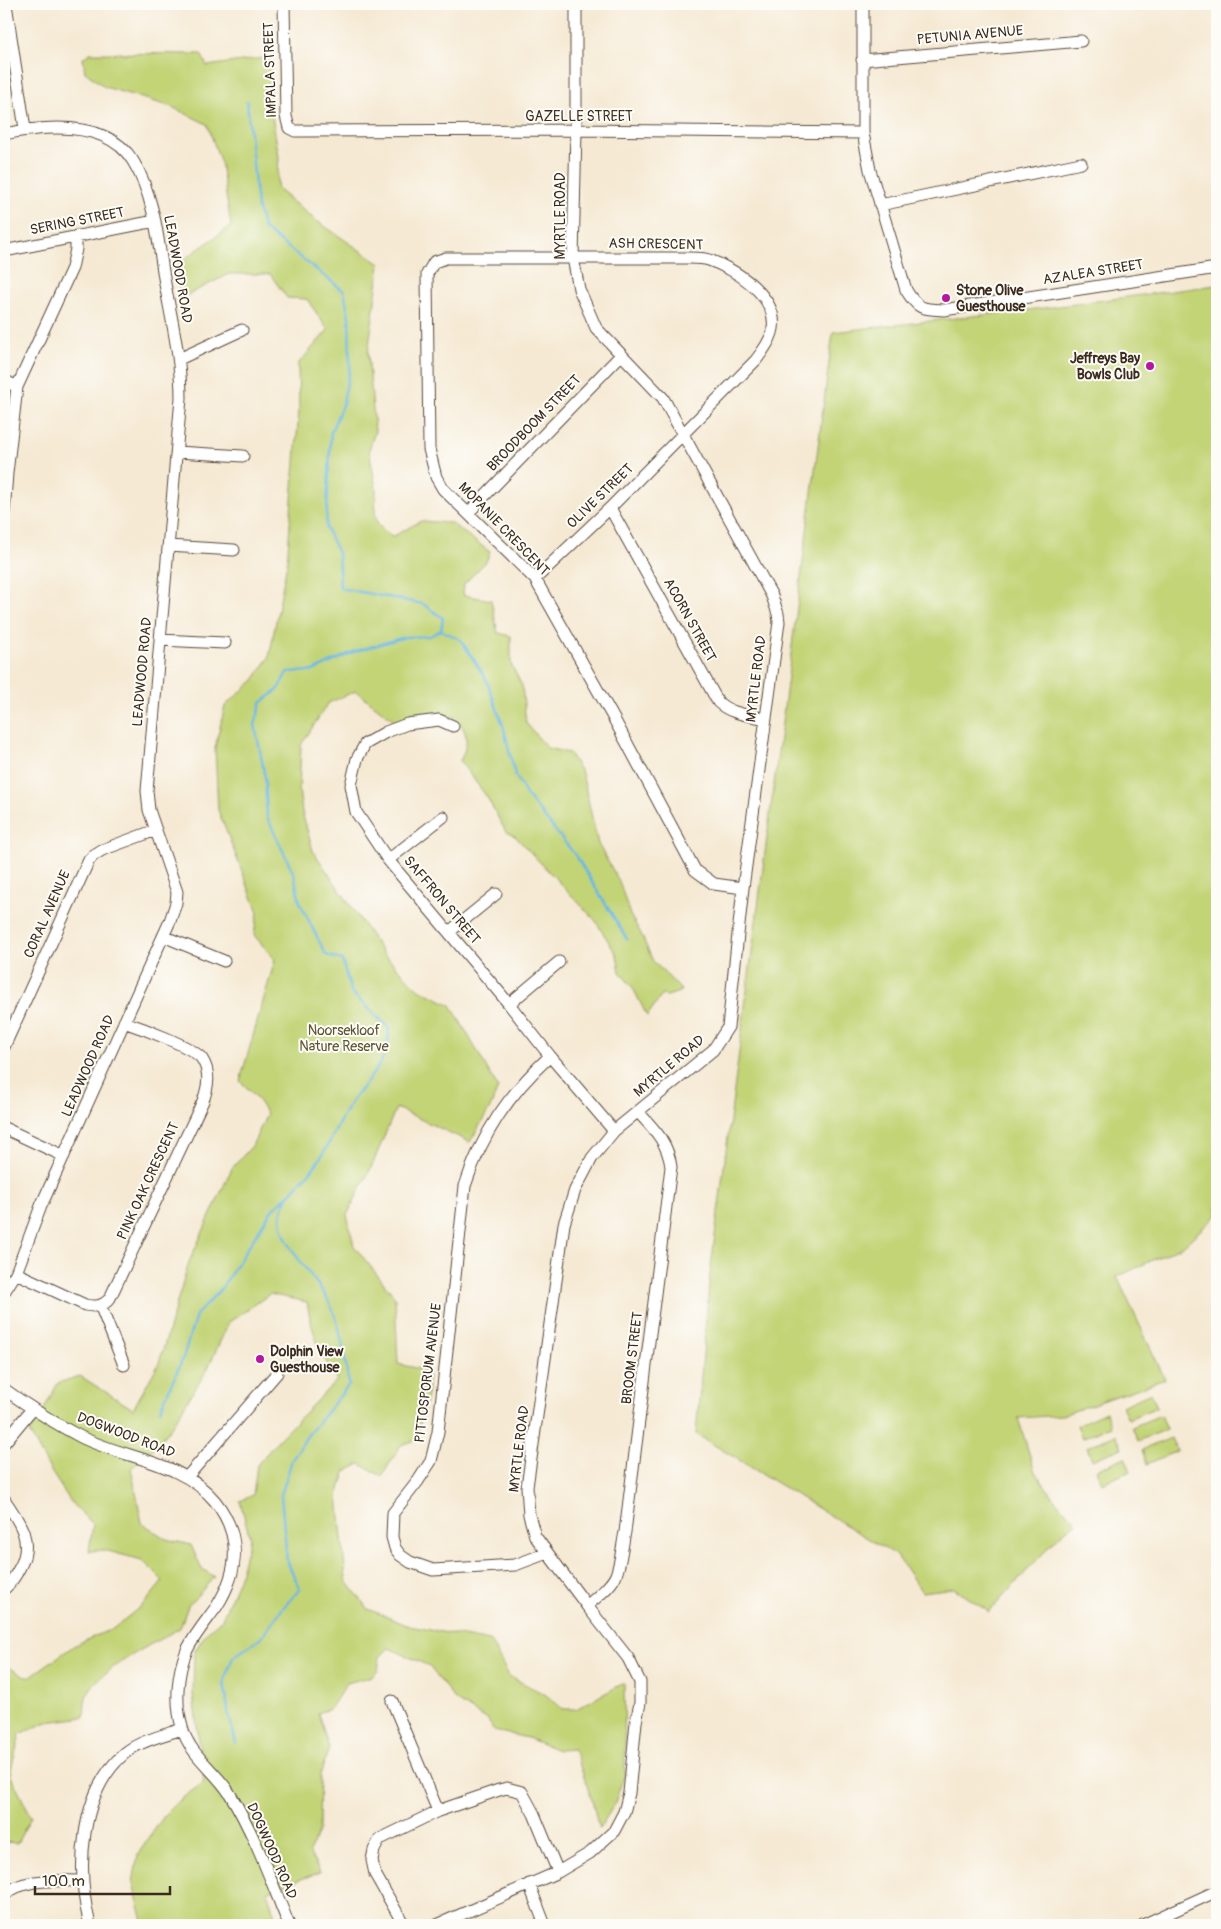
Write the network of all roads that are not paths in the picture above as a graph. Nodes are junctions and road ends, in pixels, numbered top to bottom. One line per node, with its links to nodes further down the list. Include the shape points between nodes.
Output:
1 (6, 4): 5 (street)
2 (284, 4): 10 (street, IMPALA STREET, via 286,116 289,128)
3 (576, 4): 9 (street, MYRTLE ROAD)
4 (863, 4): 7 (street)
5 (7, 33): 8 (street)
6 (1081, 41): 7 (street, PETUNIA AVENUE)
7 (862, 60): 11 (street)
8 (25, 130): 12 (street, LEADWOOD ROAD); 15 (street, LEADWOOD ROAD, via 63,126 103,136 119,146 132,159 141,176)
9 (576, 130): 10 (street, GAZELLE STREET); 11 (street, GAZELLE STREET); 18 (street, MYRTLE ROAD)
10 (294, 131)
11 (863, 133): 14 (street)
12 (4, 134)
13 (1081, 163): 14 (street)
14 (880, 205): 19 (street, AZALEA STREET, via 906,290 914,304 924,309 944,310)
15 (155, 221): 16 (street, SERING STREET); 22 (street, LEADWOOD ROAD)
16 (76, 236): 17 (street, SERING STREET); 24 (street, via 72,268)
17 (4, 251)
18 (573, 258): 21 (street, MYRTLE ROAD, via 579,289 596,328); 25 (street, ASH CRESCENT, via 707,260 745,278 759,291 772,319 772,332 766,347); 31 (street, MOPANIE CRESCENT, via 446,258 434,262 429,268 429,449 436,477 443,489)
19 (1217, 268)
20 (242, 330): 22 (street)
21 (621, 355): 25 (street, MYRTLE ROAD, via 663,398); 31 (street, BROODBOOM STREET)
22 (179, 359): 26 (street, LEADWOOD ROAD)
23 (4, 380): 24 (street)
24 (18, 387): 28 (street)
25 (684, 434): 29 (street, OLIVE STREET); 37 (street, MYRTLE ROAD, via 776,605 778,622)
26 (178, 452): 27 (street); 32 (street, LEADWOOD ROAD)
27 (243, 456)
28 (5, 473): 30 (street)
29 (610, 508): 34 (street, OLIVE STREET); 37 (street, ACORN STREET, via 718,702 724,708)
30 (4, 512)
31 (469, 512): 34 (street, MOPANIE CRESCENT)
32 (168, 546): 33 (street); 35 (street, LEADWOOD ROAD)
33 (234, 550)
34 (535, 579): 42 (street, MOPANIE CRESCENT, via 691,864 714,884)
35 (160, 640): 36 (street); 40 (street, LEADWOOD ROAD, via 147,791)
36 (226, 643)
37 (766, 719): 42 (street, MYRTLE ROAD)
38 (453, 726): 41 (street, SAFFRON STREET, via 439,720 407,724 365,744 357,759 351,784 356,812)
39 (443, 816): 41 (street)
40 (156, 830): 45 (street, LEADWOOD ROAD, via 177,892); 50 (street, CORAL AVENUE, via 102,850 89,860)
41 (388, 860): 44 (street, SAFFRON STREET)
42 (744, 888): 52 (street, MYRTLE ROAD, via 728,1027 713,1050)
43 (496, 894): 44 (street)
44 (448, 932): 48 (street, SAFFRON STREET)
45 (163, 936): 46 (street); 49 (street, LEADWOOD ROAD)
46 (224, 961)
47 (559, 962): 48 (street)
48 (509, 1004): 51 (street, SAFFRON STREET)
49 (124, 1022): 55 (street, LEADWOOD ROAD); 58 (street, PINK OAK CRESCENT, via 197,1054 206,1068 208,1086 110,1298)
50 (4, 1047)
51 (550, 1056): 54 (street, SAFFRON STREET); 66 (street, PITTOSPORUM AVENUE, via 506,1102 474,1158 465,1186 438,1432 430,1461 393,1513 392,1537 400,1555 433,1570 515,1565)
52 (638, 1112): 54 (street, MYRTLE ROAD); 68 (street, BROOM STREET, via 659,1134 671,1167 625,1532 616,1576)
53 (4, 1128): 55 (street)
54 (614, 1131): 66 (street, MYRTLE ROAD, via 592,1158 575,1190 564,1224 528,1487 531,1526)
55 (64, 1156): 56 (street, LEADWOOD ROAD)
56 (16, 1273): 57 (street, LEADWOOD ROAD); 58 (street, via 84,1305)
57 (4, 1292)
58 (100, 1305): 59 (street)
59 (124, 1364)
60 (277, 1373): 64 (street)
61 (4, 1389): 62 (street, DOGWOOD ROAD)
62 (32, 1408): 63 (street); 64 (street, DOGWOOD ROAD, via 82,1437)
63 (4, 1443)
64 (187, 1477): 70 (street, DOGWOOD ROAD, via 215,1501 234,1536 236,1550 227,1590 188,1649 179,1672)
65 (4, 1499): 67 (street, via 23,1528 26,1545 20,1566)
66 (547, 1553): 68 (street, MYRTLE ROAD)
67 (4, 1589)
68 (587, 1606): 72 (street, MYRTLE ROAD, via 636,1671 640,1682 640,1703 624,1812 614,1831 590,1853)
69 (392, 1702): 71 (street)
70 (182, 1728): 73 (street, via 127,1751 106,1774 93,1801 85,1833); 78 (street, DOGWOOD ROAD, via 196,1755 230,1794 250,1832)
71 (438, 1811): 72 (street, via 507,1788 522,1792); 79 (street, via 380,1838 374,1850 375,1874)
72 (558, 1872): 74 (street, MYRTLE ROAD)
73 (82, 1881): 76 (street, via 21,1884); 77 (street)
74 (529, 1884): 80 (street, MYRTLE ROAD); 81 (street)
75 (1217, 1891): 82 (street)
76 (4, 1895)
77 (90, 1925)
78 (289, 1925)
79 (404, 1925)
80 (440, 1925)
81 (545, 1925)
82 (1142, 1925)

